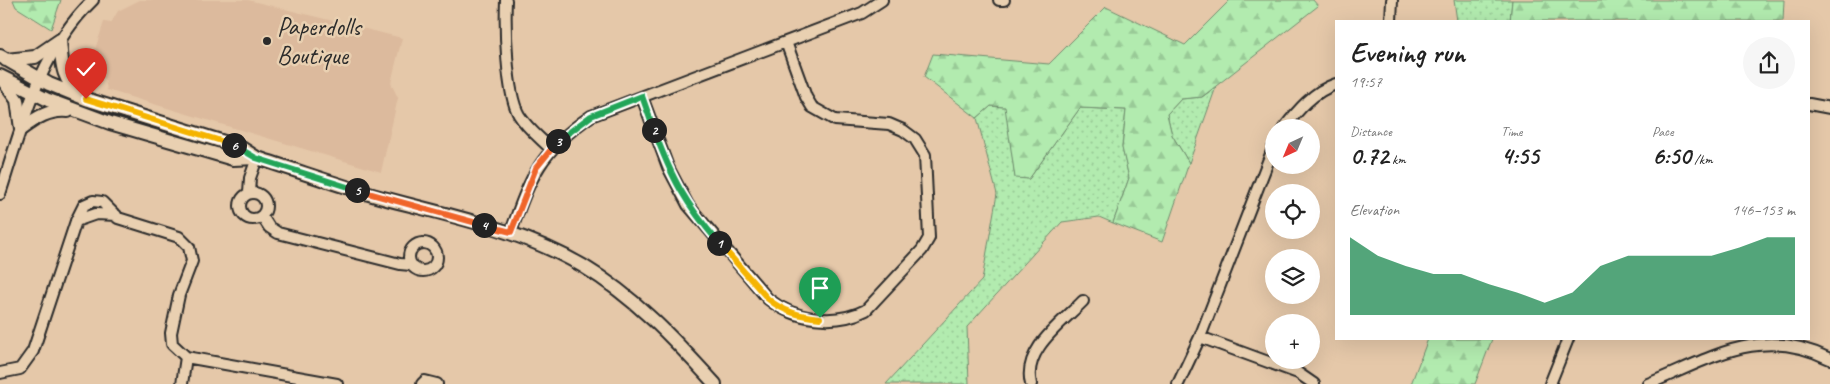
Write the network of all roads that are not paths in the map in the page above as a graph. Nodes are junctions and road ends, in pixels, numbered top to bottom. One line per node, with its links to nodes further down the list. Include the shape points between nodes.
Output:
1 (93, 0): 8 (street)
2 (506, 0): 22 (street, via 506,40 515,103 525,124)
3 (882, 0): 9 (street, via 862,13)
4 (999, 0): 5 (street)
5 (1004, 0)
6 (1392, 0): 7 (street)
7 (1391, 20)
8 (60, 40): 10 (main road, via 35,57); 12 (street); 16 (main road, via 63,72 71,87)
9 (786, 42): 15 (street); 15 (street, via 812,107 835,120 889,124 915,139 925,154 929,238 866,310 856,315 834,320 802,316 768,299 688,205 668,167)
10 (3, 58): 12 (main road)
11 (0, 76): 14 (main road); 21 (main road, via 17,100)
12 (39, 78): 14 (street); 16 (main road)
13 (1335, 84): 20 (street, via 1325,88)
14 (33, 92): 19 (main road); 21 (street)
15 (642, 96): 22 (street, via 591,116)
16 (86, 99): 23 (main road, via 240,147)
17 (1810, 104): 18 (street)
18 (1830, 108)
19 (74, 111): 21 (main road, via 47,113); 23 (main road, via 233,159)
20 (1291, 119)
21 (21, 129): 26 (street)
22 (551, 148): 28 (street, via 536,168)
23 (256, 158): 25 (street); 28 (main road, via 380,197)
24 (1265, 169): 31 (street)
25 (249, 193): 27 (street, via 258,193 265,199 266,208); 27 (street, via 240,202 242,214 254,219)
26 (0, 194)
27 (262, 216): 29 (street, via 278,233)
28 (511, 232): 40 (main road, via 580,264 614,287 669,332)
29 (411, 265)
30 (1083, 301): 41 (street, via 1034,351 1029,368)
31 (1200, 337): 42 (street); 43 (street, via 1298,373)
32 (1568, 340): 44 (street)
33 (186, 357): 35 (street, via 172,344 171,333 179,295 192,261 188,247 179,237 116,215 102,202 93,201 84,205 76,221 34,351 20,368); 36 (street); 37 (street)
34 (1830, 359): 45 (street, via 1793,345 1760,343 1740,346)
35 (0, 373)
36 (182, 384)
37 (337, 384)
38 (422, 384): 39 (street, via 431,381)
39 (437, 384)
40 (715, 384)
41 (1031, 384)
42 (1178, 384)
43 (1314, 384)
44 (1550, 384)
45 (1648, 384)

